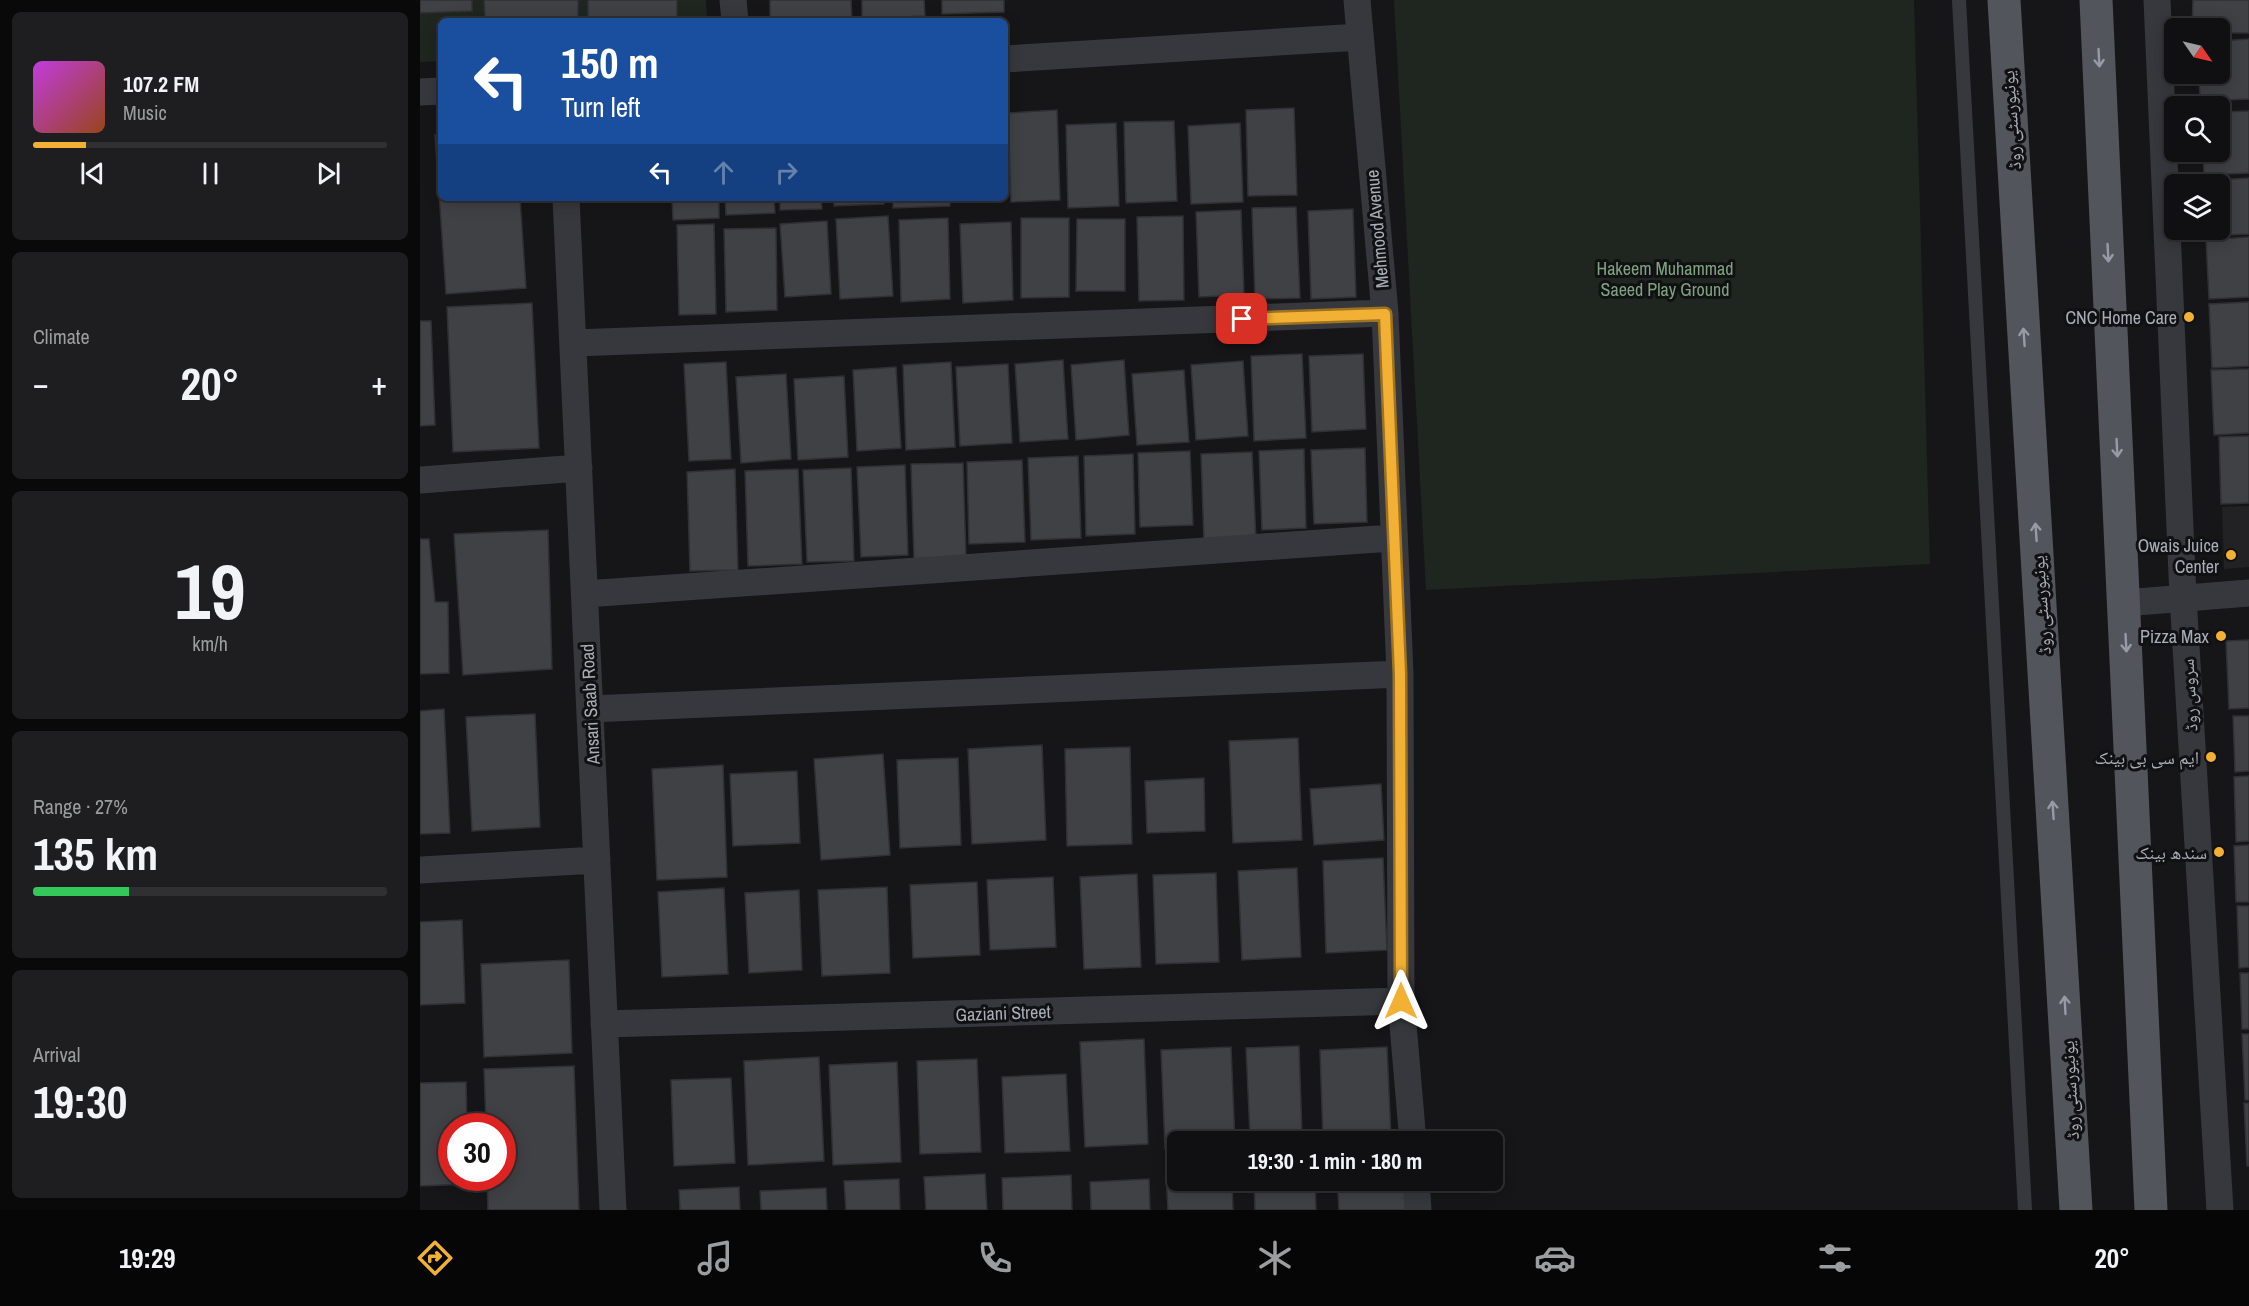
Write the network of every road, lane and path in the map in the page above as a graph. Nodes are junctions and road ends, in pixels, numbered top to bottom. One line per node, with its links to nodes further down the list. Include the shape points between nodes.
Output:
1 (733, 0): 7 (street)
2 (1357, 0): 8 (street, Mehmood Avenue)
3 (1959, 0): 32 (lane)
4 (2004, 0): 33 (main road, یونیورسٹی روڈ, one-way to 4)
5 (2096, 0): 21 (main road, one-way to 21)
6 (2157, 0): 20 (street, سروس روڈ)
7 (735, 18)
8 (1360, 37): 9 (street); 13 (street, Mehmood Avenue)
9 (1008, 59)
10 (438, 91): 11 (street)
11 (420, 92)
12 (566, 201): 14 (street, Ansari Saab Road)
13 (1385, 314): 14 (street); 17 (street, Mehmood Avenue)
14 (573, 343): 15 (street, Ansari Saab Road)
15 (579, 468): 16 (street); 19 (street, Ansari Saab Road)
16 (420, 480)
17 (1392, 538): 19 (street); 22 (street, Mehmood Avenue)
18 (2249, 593): 20 (street)
19 (585, 594): 23 (street, Ansari Saab Road)
20 (2183, 597): 21 (street); 35 (street, سروس روڈ)
21 (2124, 603): 34 (main road, one-way to 34)
22 (1400, 674): 23 (street); 26 (street, Mehmood Avenue)
23 (590, 709): 24 (street, Ansari Saab Road)
24 (597, 860): 25 (street); 27 (street, Ansari Saab Road)
25 (420, 870)
26 (1401, 1001): 27 (street, Gaziani Street); 28 (street, Mehmood Avenue)
27 (604, 1024): 30 (street, Ansari Saab Road)
28 (1412, 1131)
29 (1417, 1191): 31 (street)
30 (613, 1210)
31 (1419, 1210)
32 (2025, 1210)
33 (2076, 1210)
34 (2151, 1210)
35 (2220, 1210)

